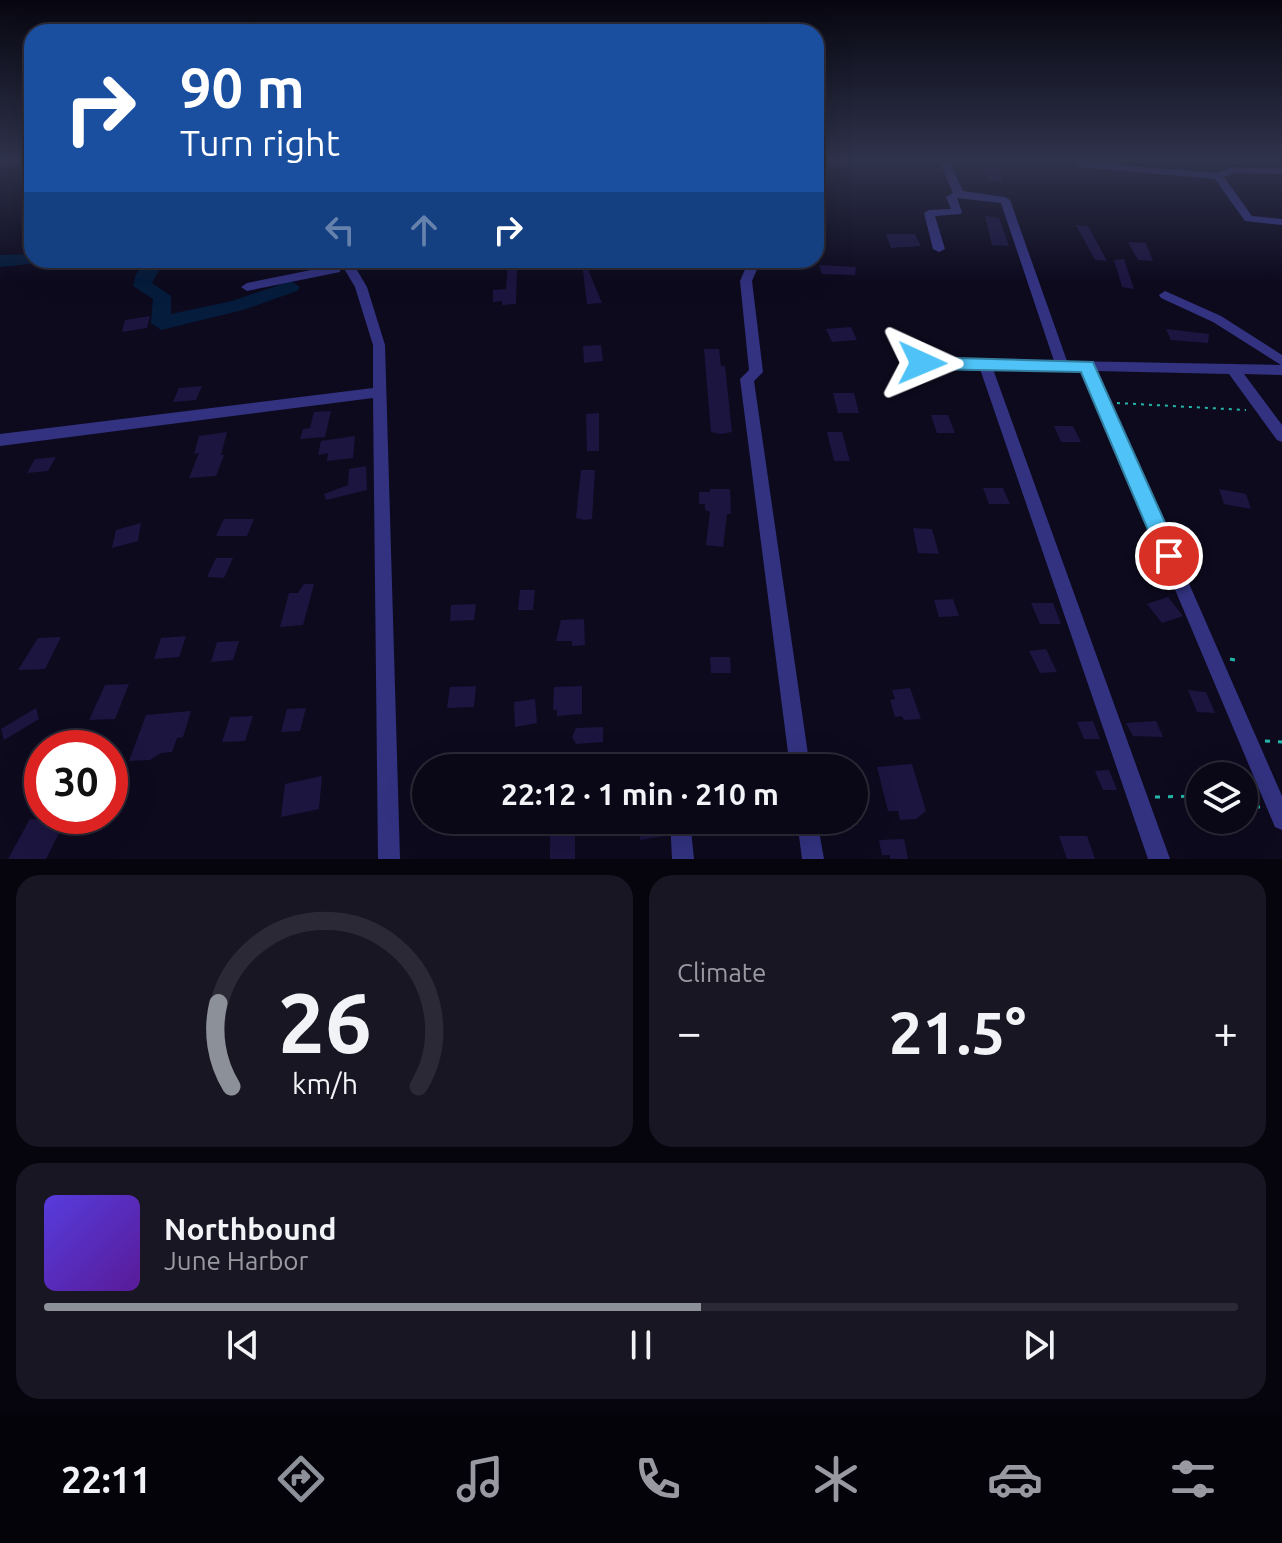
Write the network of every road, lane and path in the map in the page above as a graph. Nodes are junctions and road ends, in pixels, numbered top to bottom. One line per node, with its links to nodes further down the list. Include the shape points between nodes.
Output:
1 (953, 201): 5 (street, via 957,212 929,213)
2 (1005, 201): 14 (street)
3 (1236, 201): 4 (street, via 1249,219)
4 (1282, 222)
5 (939, 249)
6 (318, 268): 9 (street)
7 (342, 268): 18 (street, via 361,287 379,345)
8 (752, 268): 23 (street, via 746,281 756,372 747,379)
9 (247, 287)
10 (1165, 295): 11 (street, via 1217,319)
11 (1282, 361)
12 (922, 363): 13 (street)
13 (985, 365): 14 (street); 25 (street)
14 (1062, 366): 15 (street)
15 (1087, 366): 16 (street); 19 (street)
16 (1233, 369): 17 (street); 20 (street)
17 (1282, 370)
18 (379, 392): 22 (street); 29 (street)
19 (1103, 404): 20 (path); 26 (street)
20 (1264, 410): 21 (street)
21 (1282, 436)
22 (0, 440)
23 (798, 754)
24 (1186, 797): 25 (path)
25 (1138, 799): 32 (street)
26 (1282, 820)
27 (681, 834): 30 (street)
28 (809, 834): 31 (street)
29 (389, 859)
30 (683, 859)
31 (813, 859)
32 (1159, 859)

